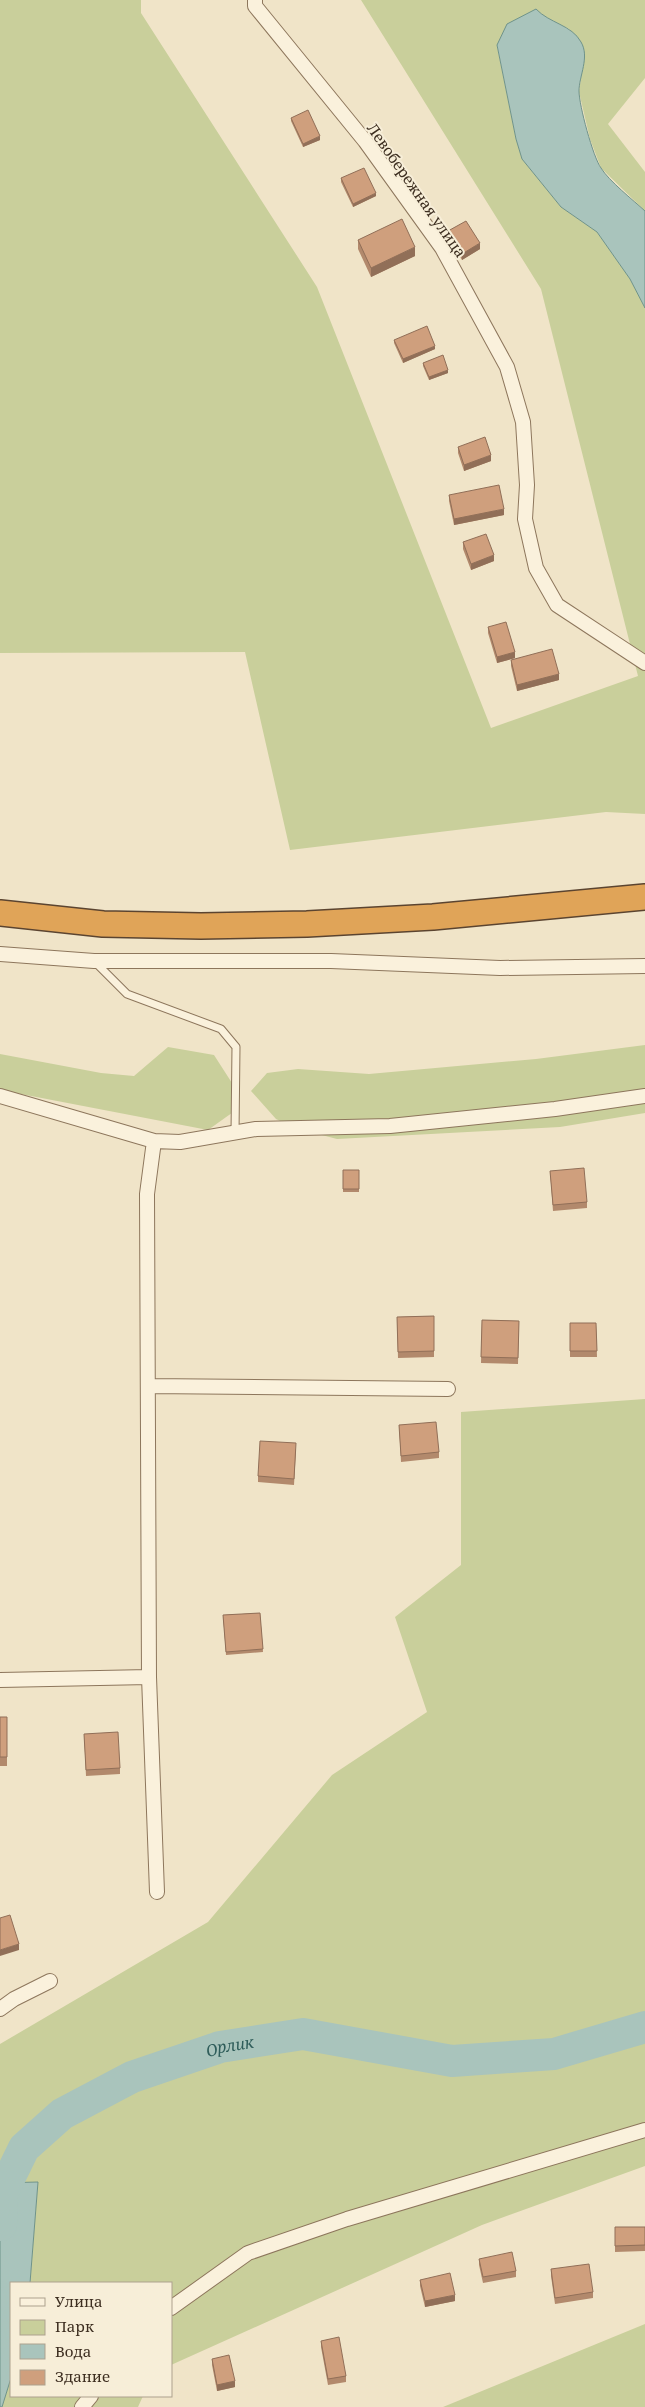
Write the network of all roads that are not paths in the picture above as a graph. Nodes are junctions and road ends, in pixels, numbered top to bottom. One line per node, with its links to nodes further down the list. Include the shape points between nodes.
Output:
1 (255, 0): 2 (street, Левобережная улица, via 255,6 365,141 442,248 506,367 524,422 525,519 536,568 557,605)
2 (645, 663)
3 (645, 897): 4 (highway, via 433,917 307,924 103,924)
4 (0, 913)
5 (0, 954): 6 (street)
6 (94, 961): 7 (street, via 331,961 500,968); 10 (lane, via 127,994 221,1029 236,1047)
7 (645, 966)
8 (0, 1096): 11 (street)
9 (645, 1096): 10 (street, via 390,1126 256,1129)
10 (235, 1134): 11 (street, via 180,1142)
11 (154, 1141): 12 (street, via 147,1194)
12 (148, 1386): 13 (street); 14 (street)
13 (448, 1389)
14 (148, 1677): 15 (street); 16 (street)
15 (0, 1680)
16 (157, 1892)
17 (50, 1981): 18 (street)
18 (0, 2009)
19 (645, 2130): 20 (street, via 357,2216 248,2253)
20 (172, 2307)
21 (90, 2397): 22 (street)
22 (82, 2407)

